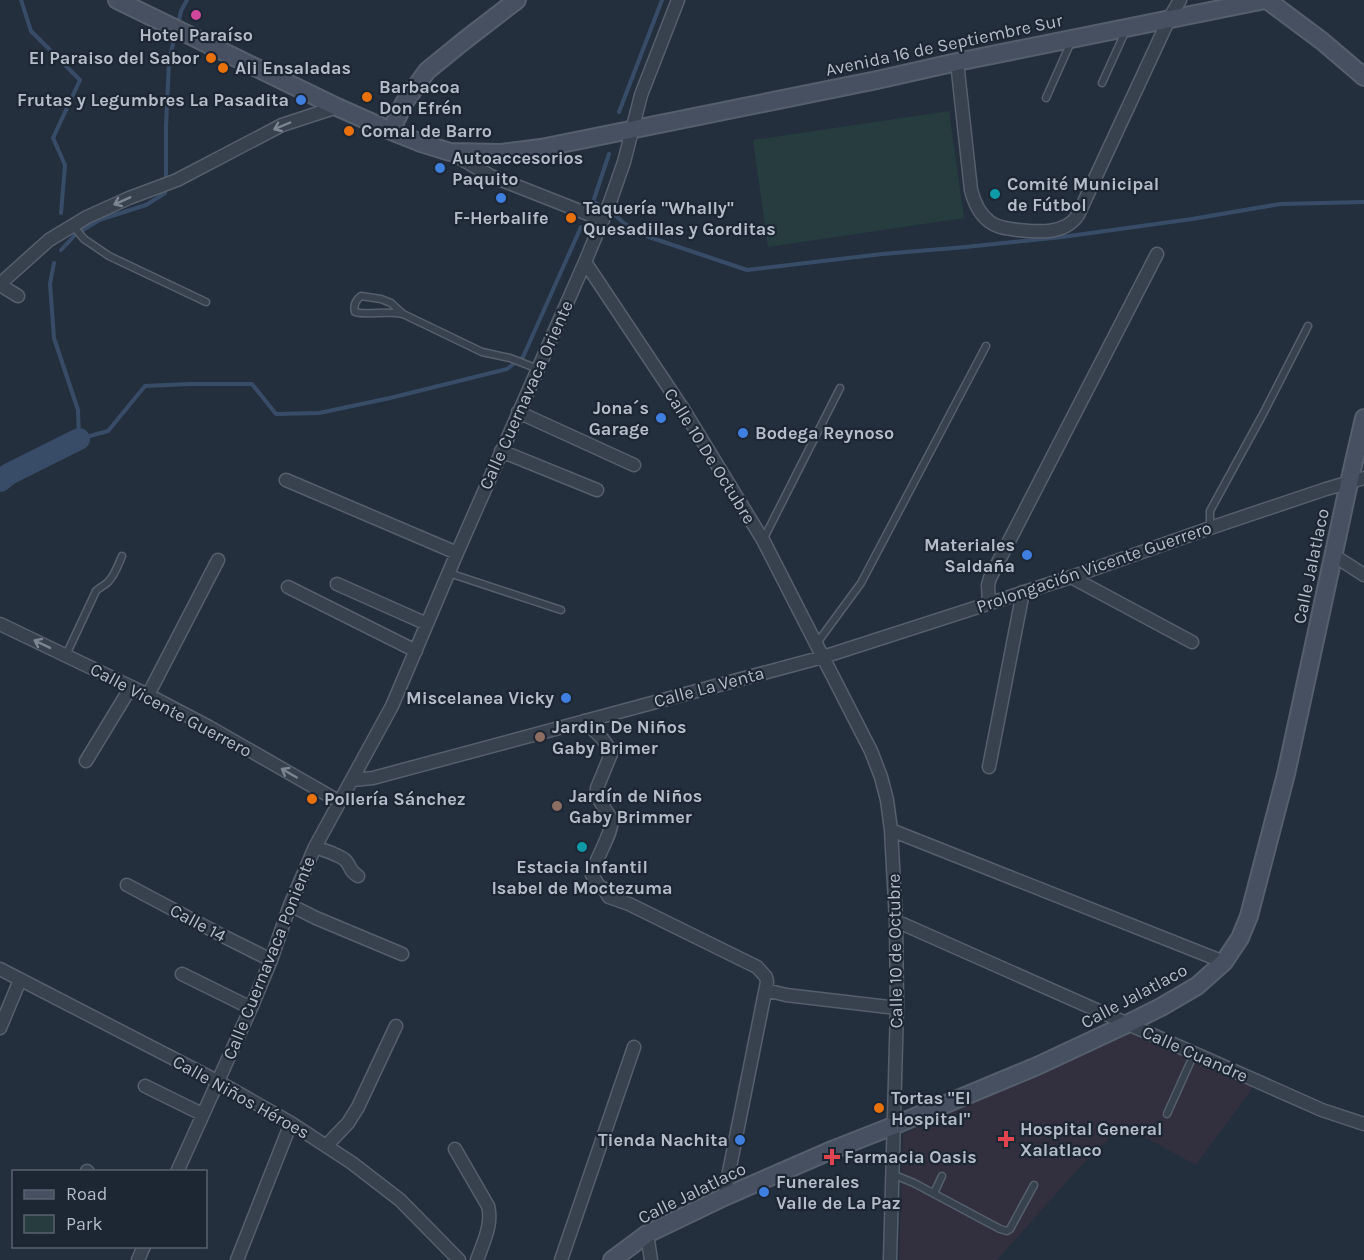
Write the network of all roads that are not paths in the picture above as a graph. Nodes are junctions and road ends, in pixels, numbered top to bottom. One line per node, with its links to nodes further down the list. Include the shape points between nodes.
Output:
1 (117, 0): 13 (main road)
2 (517, 0): 15 (main road, via 427,71 404,103)
3 (678, 0): 14 (street, Calle Cuernavaca Oriente)
4 (1180, 0): 6 (street)
5 (1266, 0): 6 (main road, Avenida 16 de Septiembre Sur); 10 (main road)
6 (1169, 19): 7 (main road, Avenida 16 de Septiembre Sur); 9 (street, via 1078,215 1072,223 1055,230 1003,228 985,218 975,204)
7 (1128, 27): 8 (main road, Avenida 16 de Septiembre Sur); 11 (lane)
8 (1072, 38): 9 (main road, Avenida 16 de Septiembre Sur); 12 (lane)
9 (957, 62): 14 (main road, Avenida 16 de Septiembre Sur)
10 (1364, 77)
11 (1102, 83)
12 (1046, 98)
13 (337, 107): 15 (main road); 18 (street, one-way to 18, via 282,124 177,180 87,217)
14 (631, 130): 16 (main road, Avenida 16 de Septiembre Sur, via 541,148); 17 (street, Calle Cuernavaca Oriente)
15 (391, 131): 16 (main road)
16 (450, 153): 17 (street, via 491,176)
17 (603, 220): 20 (street, Calle Cuernavaca Oriente)
18 (74, 227): 21 (street, via 49,240); 23 (lane, via 109,256)
19 (1157, 254): 48 (street, via 998,562 988,585)
20 (585, 262): 27 (street, Calle Cuernavaca Oriente); 37 (street, Calle 10 De Octubre)
21 (0, 284): 22 (street)
22 (18, 296)
23 (206, 302)
24 (403, 314): 24 (lane, via 391,303 369,296 361,296 353,307 361,314); 27 (lane, via 482,352)
25 (1308, 326): 36 (lane, via 1210,511)
26 (986, 346): 53 (lane, via 861,583)
27 (532, 367): 29 (street, Calle Cuernavaca Oriente)
28 (840, 388): 37 (lane)
29 (518, 412): 31 (street, Calle Cuernavaca Oriente); 32 (street)
30 (1364, 418): 34 (main road, Calle Jalatlaco)
31 (501, 451): 35 (street); 38 (street, Calle Cuernavaca Oriente)
32 (634, 465)
33 (286, 480): 38 (street)
34 (1356, 480): 36 (street, Prolongación Vicente Guerrero); 39 (main road, Calle Jalatlaco)
35 (597, 490)
36 (1210, 528): 44 (street, Prolongación Vicente Guerrero)
37 (763, 540): 53 (street, Calle 10 De Octubre)
38 (457, 553): 42 (street, Calle Cuernavaca Oriente)
39 (1334, 555): 43 (street); 72 (main road, Calle Jalatlaco, via 1286,774 1257,883 1240,938)
40 (122, 556): 55 (lane, via 107,584 96,591)
41 (218, 560): 58 (street)
42 (448, 573): 49 (lane); 51 (street, Calle Cuernavaca Oriente)
43 (1364, 575)
44 (1071, 577): 47 (street, Prolongación Vicente Guerrero); 52 (street)
45 (338, 584): 51 (street)
46 (288, 586): 54 (street)
47 (1023, 592): 48 (street, Prolongación Vicente Guerrero); 61 (street)
48 (989, 603): 56 (street, Prolongación Vicente Guerrero)
49 (561, 610)
50 (0, 624): 55 (street, Calle Vicente Guerrero, one-way to 50)
51 (427, 624): 54 (street, Calle Cuernavaca Oriente)
52 (1192, 642)
53 (817, 644): 56 (street, Calle 10 De Octubre)
54 (416, 651): 62 (street, Calle Cuernavaca Oriente)
55 (66, 655): 57 (street, Calle Vicente Guerrero)
56 (823, 657): 59 (street, Calle La Venta); 64 (street, Calle 10 de Octubre, via 871,751 887,800)
57 (132, 687): 58 (street, Calle Vicente Guerrero); 60 (street)
58 (148, 695): 63 (street, Calle Vicente Guerrero, one-way to 58)
59 (584, 721): 62 (street, Calle La Venta, via 373,778); 76 (street, via 602,738 611,754 596,795 612,820 594,863 592,875 599,886 609,897 757,967 766,977)
60 (86, 761)
61 (988, 767)
62 (352, 780): 63 (street, Calle Cuernavaca Poniente)
63 (340, 802): 65 (street, Calle Cuernavaca Poniente)
64 (891, 830): 69 (street, Calle 10 de Octubre); 72 (street)
65 (315, 847): 66 (street, via 345,859); 68 (street, Calle Cuernavaca Poniente)
66 (358, 876)
67 (126, 885): 71 (street, Calle 14)
68 (290, 905): 70 (street); 71 (street, Calle Cuernavaca Poniente)
69 (896, 921): 78 (street, Calle 10 de Octubre); 79 (street, Calle Cuandre)
70 (402, 954)
71 (271, 960): 77 (street, Calle Cuernavaca Poniente)
72 (1224, 962): 79 (main road, Calle Jalatlaco, via 1197,986)
73 (0, 969): 75 (street, Calle Niños Héroes)
74 (182, 974): 77 (street)
75 (20, 980): 81 (street); 84 (street, Calle Niños Héroes)
76 (766, 990): 78 (street); 98 (street)
77 (251, 1008): 84 (street, Calle Cuernavaca Poniente)
78 (897, 1008): 90 (street, Calle 10 de Octubre)
79 (1127, 1024): 83 (street, Calle Cuandre); 90 (main road, Calle Jalatlaco)
80 (396, 1026): 91 (street, via 358,1107)
81 (0, 1028)
82 (634, 1047): 103 (street)
83 (1194, 1054): 87 (lane); 89 (street, Calle Cuandre, via 1322,1110)
84 (217, 1081): 86 (street, Calle Cuernavaca Poniente); 88 (street, Calle Niños Héroes)
85 (146, 1086): 86 (street)
86 (202, 1114): 93 (street, Calle Cuernavaca Poniente)
87 (1167, 1114)
88 (291, 1123): 91 (street, Calle Niños Héroes); 100 (street)
89 (1364, 1124)
90 (893, 1126): 94 (street, Calle 10 de Octubre); 98 (main road, Calle Jalatlaco)
91 (326, 1146): 101 (street, Calle Niños Héroes, via 400,1200)
92 (455, 1149): 102 (street, via 490,1214)
93 (178, 1170)
94 (892, 1173): 97 (lane); 106 (street, Calle 10 de Octubre)
95 (942, 1176): 97 (lane)
96 (1034, 1185): 97 (lane, via 1007,1231)
97 (934, 1193)
98 (724, 1197): 99 (main road, Calle Jalatlaco)
99 (647, 1234): 104 (main road, Calle Jalatlaco); 105 (street)
100 (237, 1260)
101 (459, 1260)
102 (477, 1260)
103 (561, 1260)
104 (612, 1260)
105 (651, 1260)
106 (890, 1260)

